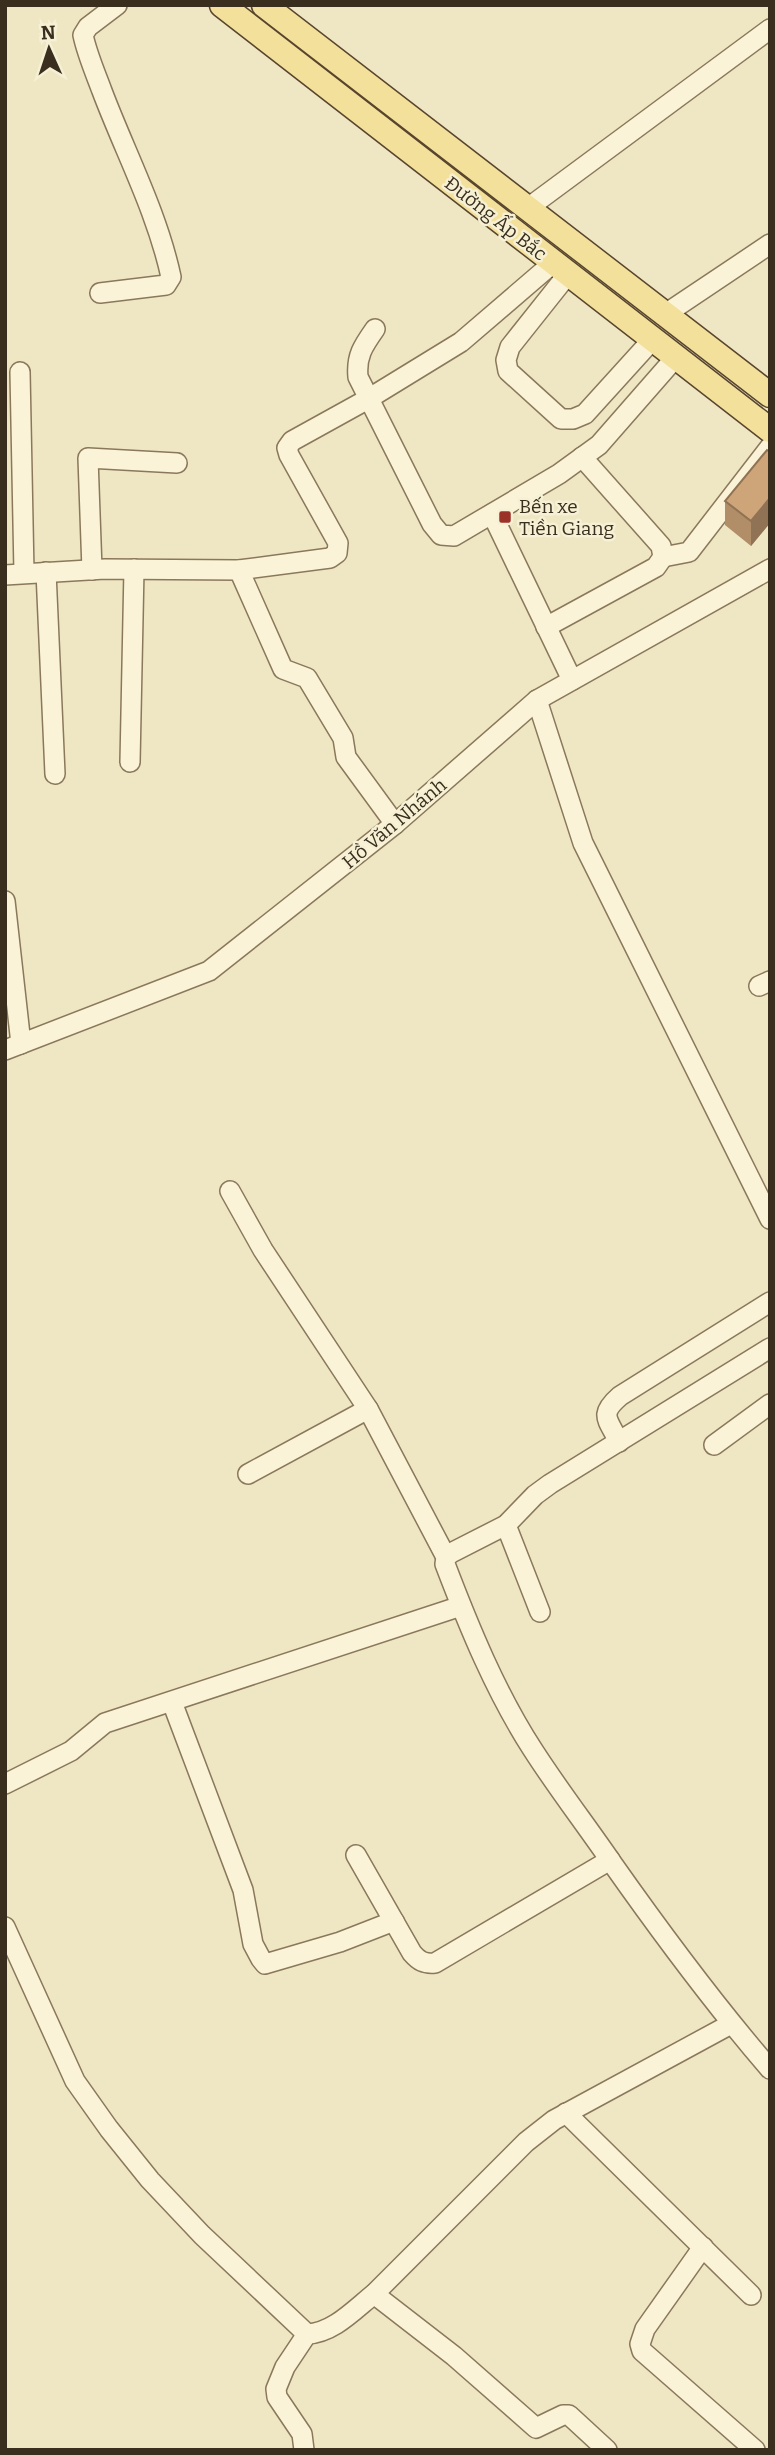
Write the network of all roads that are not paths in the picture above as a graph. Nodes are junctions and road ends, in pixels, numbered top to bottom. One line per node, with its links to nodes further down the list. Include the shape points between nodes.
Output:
1 (117, 5): 8 (street, via 83,35 158,228 172,277 166,285)
2 (222, 5): 7 (main road, Đường Ấp Bắc)
3 (264, 5): 5 (main road, Đường Ấp Bắc)
4 (770, 29): 5 (street)
5 (528, 208): 9 (main road, Đường Ấp Bắc)
6 (770, 244): 9 (street)
7 (561, 269): 11 (main road, Đường Ấp Bắc); 11 (street, via 510,346 506,360 508,371 561,419 586,414); 17 (street, via 461,342)
8 (100, 293)
9 (664, 315): 13 (main road, Đường Ấp Bắc)
10 (375, 329): 17 (street, via 359,351 357,365)
11 (653, 339): 12 (main road, Đường Ấp Bắc)
12 (676, 357): 15 (main road, Đường Ấp Bắc); 20 (street, via 599,445)
13 (733, 366): 15 (main road); 16 (main road, Đường Ấp Bắc)
14 (20, 372): 29 (street)
15 (713, 386): 18 (main road, Đường Ấp Bắc)
16 (770, 395)
17 (368, 399): 22 (street, via 441,535 454,536); 27 (street, via 287,448 338,543 338,553 330,558)
18 (770, 430)
19 (770, 447): 23 (street, via 690,552)
20 (582, 457): 22 (street); 23 (street, via 661,546)
21 (177, 463): 24 (street, via 88,458)
22 (492, 514): 30 (street)
23 (663, 556): 30 (street, via 656,567)
24 (92, 569): 25 (street); 28 (street)
25 (134, 569): 27 (street); 33 (street)
26 (770, 569): 31 (street, Hồ Văn Nhánh)
27 (239, 570): 35 (street, via 283,669 307,678 343,738 346,757)
28 (46, 572): 29 (street); 34 (street)
29 (15, 574)
30 (546, 627): 31 (street)
31 (572, 680): 32 (street, Hồ Văn Nhánh)
32 (537, 699): 35 (street, Hồ Văn Nhánh); 39 (street, via 583,843)
33 (130, 762)
34 (55, 774)
35 (395, 824): 37 (street, Hồ Văn Nhánh, via 209,971)
36 (5, 901): 37 (street)
37 (13, 1047)
38 (230, 1191): 43 (street, via 263,1250)
39 (770, 1219)
40 (770, 1302): 44 (street, via 608,1406 606,1415)
41 (770, 1348): 44 (street)
42 (770, 1404): 45 (street)
43 (368, 1409): 46 (street); 48 (street)
44 (619, 1442): 47 (street, via 535,1495)
45 (714, 1445)
46 (248, 1474)
47 (506, 1525): 48 (street); 50 (street)
48 (446, 1557): 49 (street)
49 (461, 1606): 51 (street); 54 (street, via 532,1749)
50 (540, 1612)
51 (172, 1702): 52 (street, via 105,1723 71,1751); 55 (street, via 243,1890 249,1930 265,1964)
52 (5, 1784)
53 (356, 1856): 55 (street)
54 (610, 1860): 55 (street, via 435,1963 418,1961); 57 (street)
55 (394, 1921)
56 (5, 1927): 63 (street, via 75,2081 109,2129 202,2235)
57 (731, 2024): 58 (street); 59 (street)
58 (770, 2070)
59 (566, 2113): 60 (street); 61 (street, via 526,2142)
60 (703, 2247): 62 (street); 66 (street, via 645,2329 640,2344 642,2351)
61 (374, 2294): 63 (street, via 334,2326); 65 (street, via 536,2428 569,2415)
62 (751, 2295)
63 (307, 2334): 64 (street, via 276,2389 302,2434)
64 (304, 2450)
65 (607, 2450)
66 (755, 2450)

